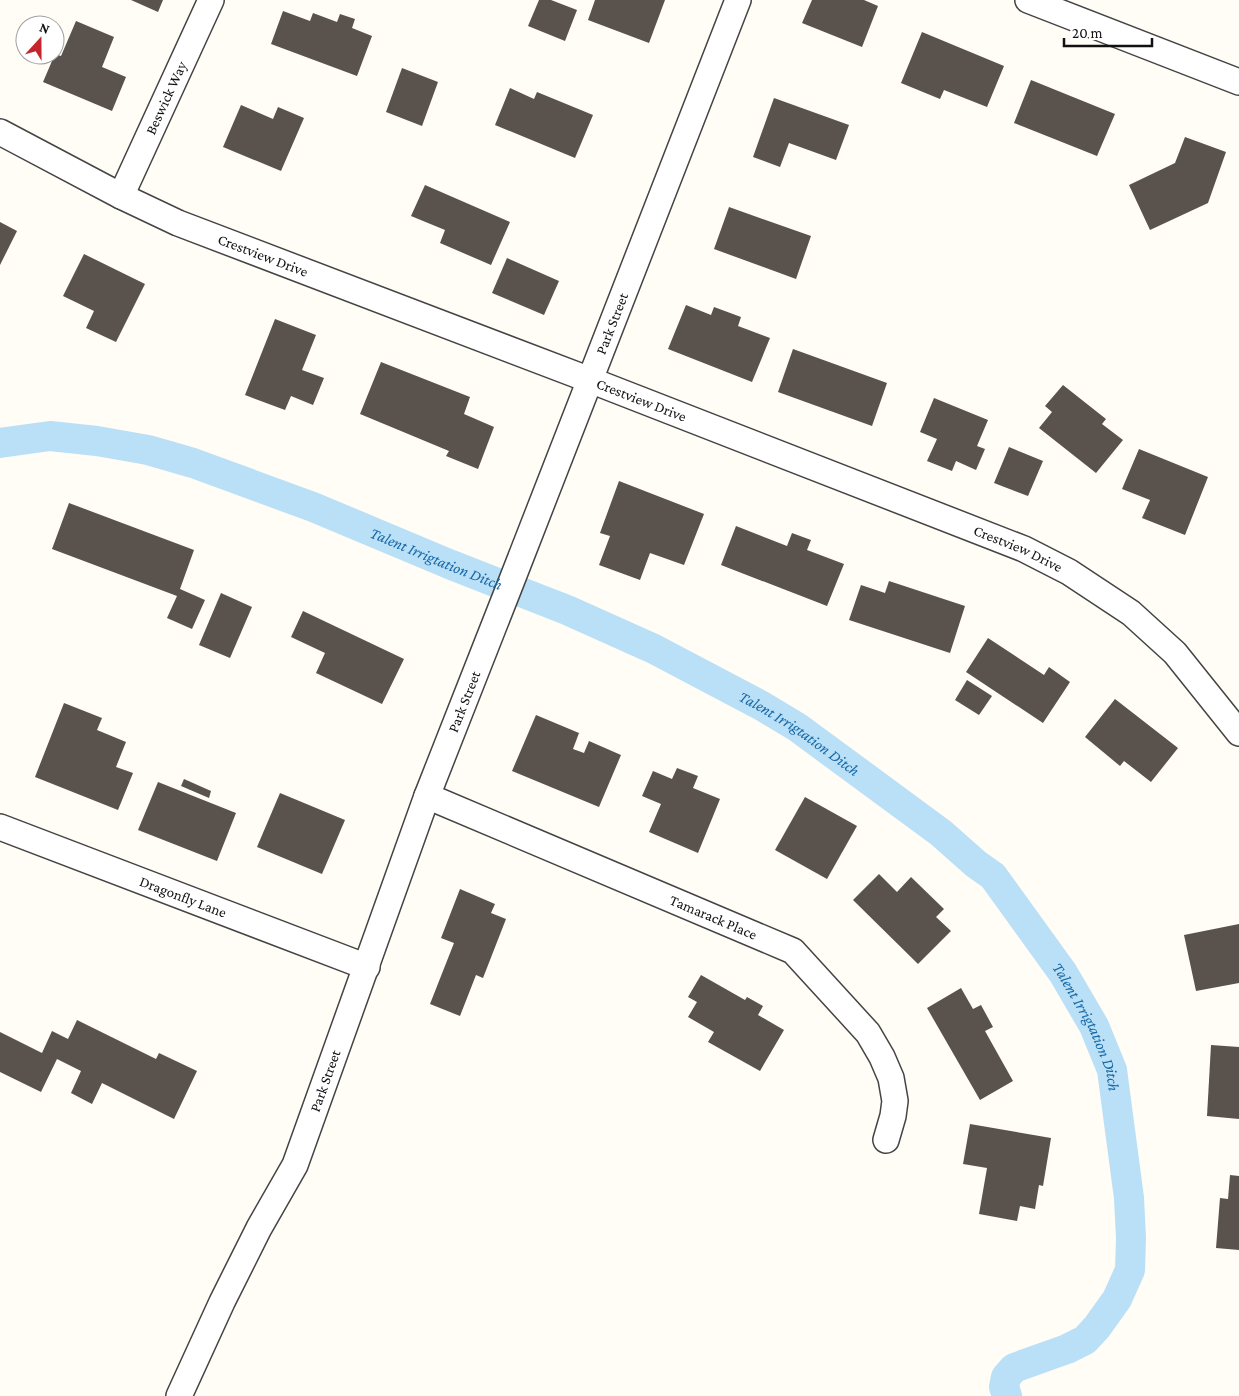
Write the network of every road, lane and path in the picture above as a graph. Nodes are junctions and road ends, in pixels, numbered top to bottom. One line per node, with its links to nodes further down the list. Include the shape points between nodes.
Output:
1 (211, 0): 6 (street, Beswick Way)
2 (738, 0): 7 (street, Park Street)
3 (1028, 0): 4 (street)
4 (1239, 82)
5 (0, 132): 6 (street, Crestview Drive)
6 (121, 196): 7 (street, Crestview Drive, via 178,224)
7 (590, 380): 8 (street, Crestview Drive, via 1024,549 1069,572 1131,613 1176,653); 9 (street, Park Street)
8 (1239, 733)
9 (426, 796): 11 (street, Park Street); 12 (street, Tamarack Place, via 793,951 868,1033 882,1057 891,1078 894,1101)
10 (0, 827): 11 (street, Dragonfly Lane)
11 (367, 967): 13 (street, Park Street, via 295,1164 222,1302)
12 (886, 1140)
13 (179, 1396)

